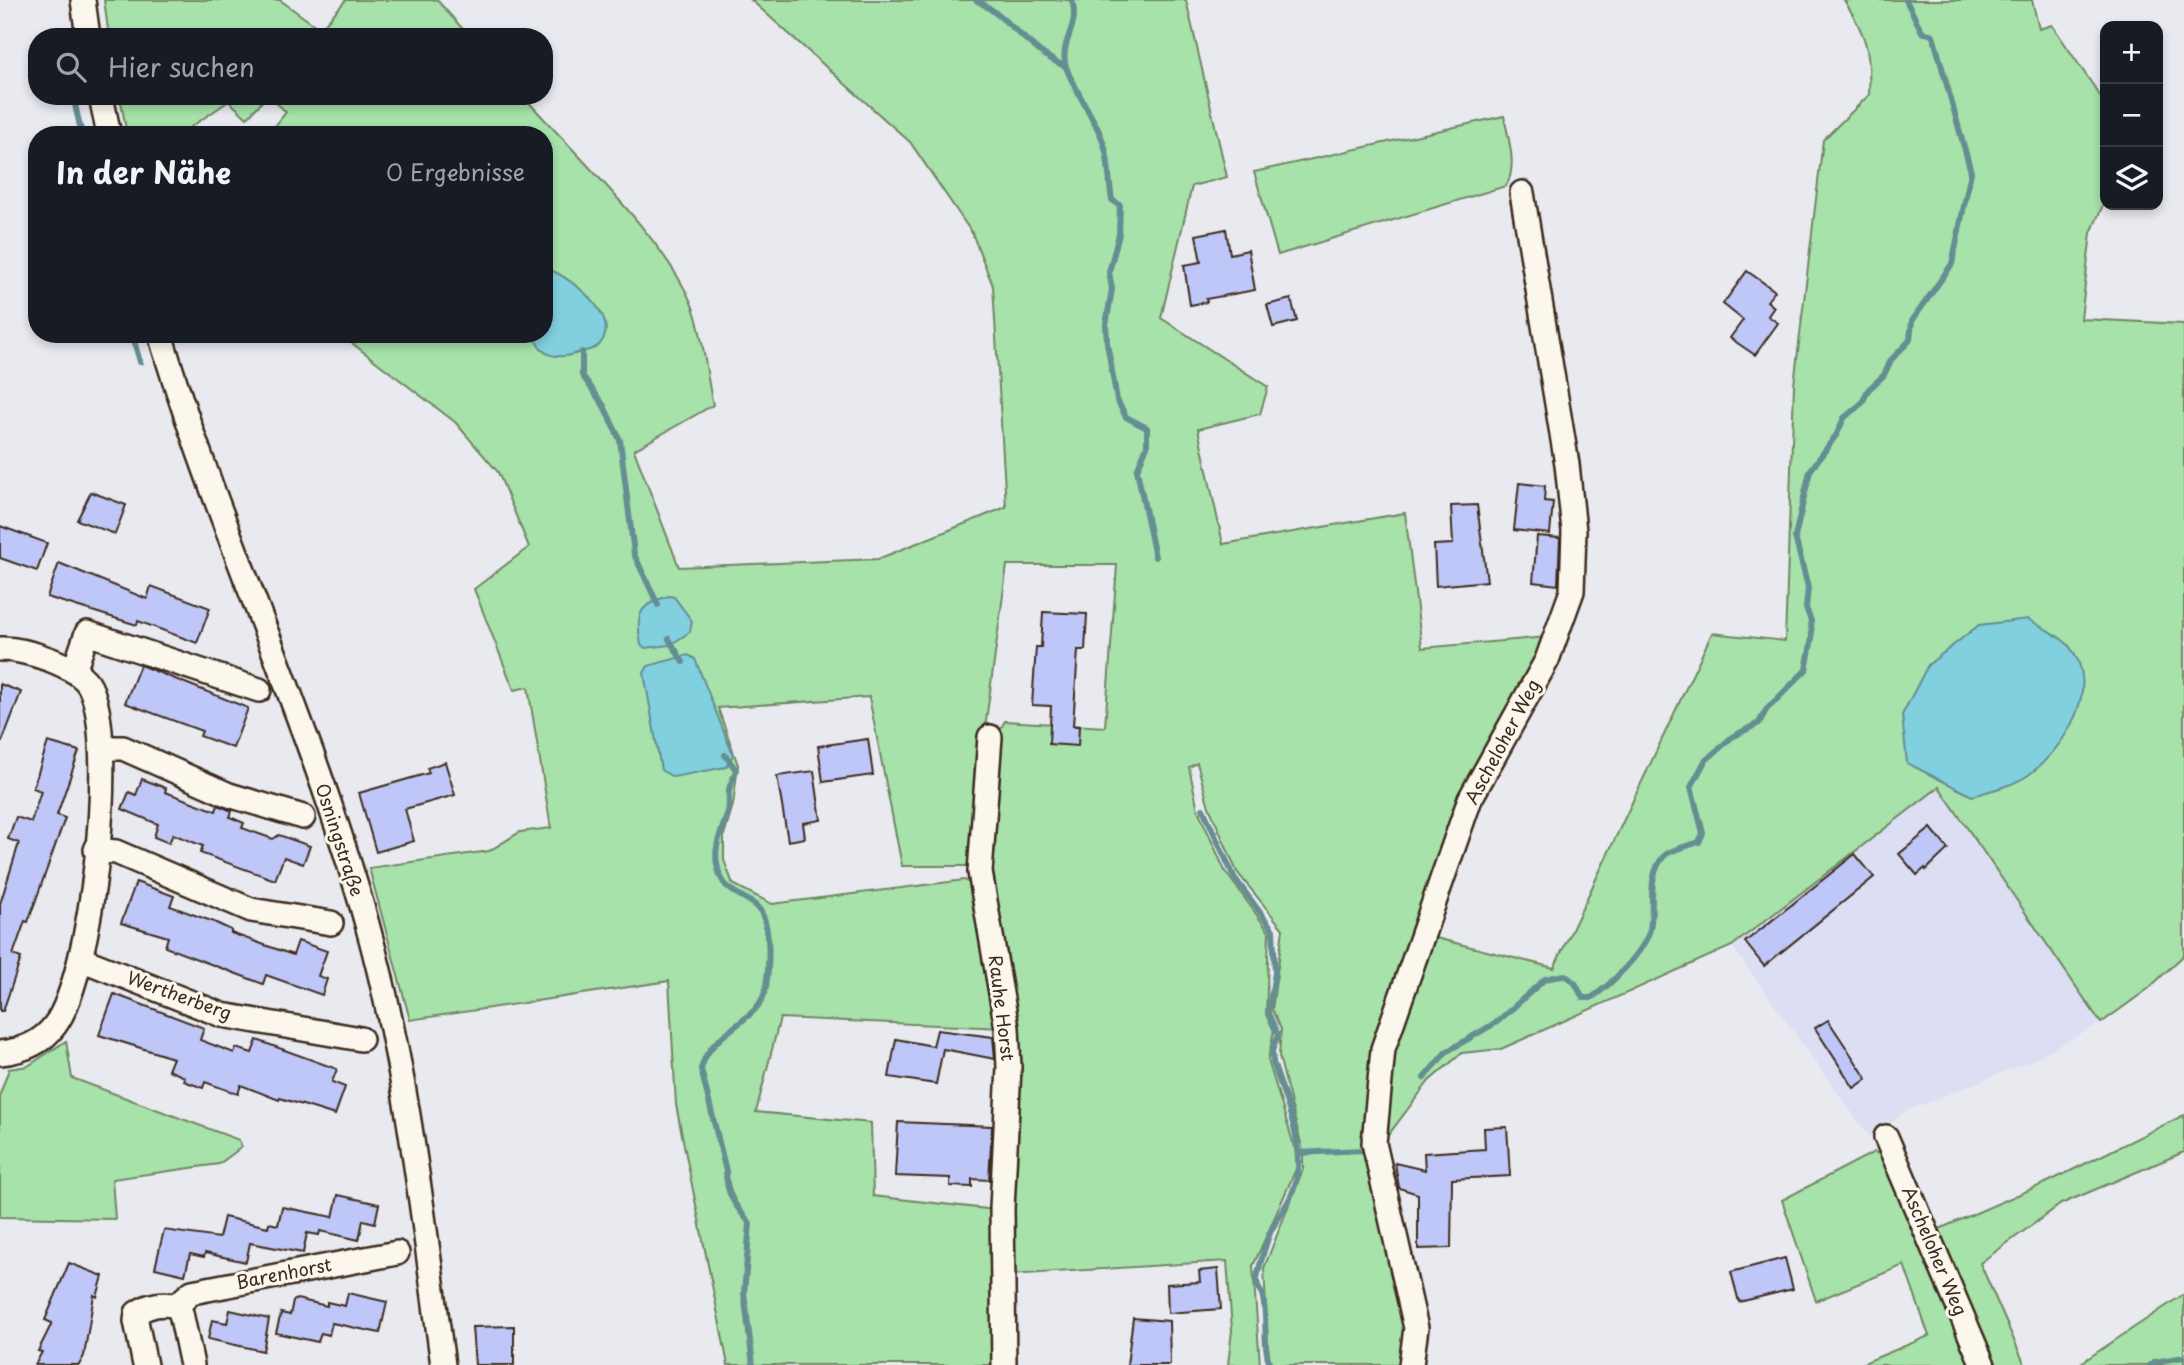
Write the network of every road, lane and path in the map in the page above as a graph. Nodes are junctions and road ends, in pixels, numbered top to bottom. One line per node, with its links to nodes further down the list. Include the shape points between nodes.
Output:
1 (83, 0): 2 (street)
2 (87, 28)
3 (103, 105): 4 (street)
4 (107, 126)
5 (1522, 193): 25 (street, Ascheloher Weg, via 1567,464 1574,531 1572,591 1547,660 1470,799 1383,1049 1374,1143 1416,1328)
6 (163, 343): 23 (street, Osningstraße, via 367,923 404,1086)
7 (0, 649): 8 (street, via 43,657)
8 (74, 671): 9 (street, via 87,633); 11 (street, via 89,685 97,706)
9 (259, 690)
10 (990, 737): 24 (street, Rauhe Horst, via 980,872 1007,1028 1009,1067 1002,1209)
11 (102, 748): 12 (street, via 123,748 260,807); 13 (street)
12 (303, 817)
13 (96, 850): 14 (street, via 116,852 251,909); 15 (street)
14 (331, 923)
15 (81, 959): 16 (street, Wertherberg, via 222,1015); 17 (street, via 71,995 55,1026 28,1046)
16 (361, 1039)
17 (0, 1053)
18 (1886, 1137): 26 (street, Ascheloher Weg)
19 (397, 1253): 20 (street, Barenhorst, via 191,1292)
20 (176, 1306): 21 (street, Barenhorst, via 167,1303 137,1313); 22 (street)
21 (145, 1365)
22 (192, 1365)
23 (443, 1365)
24 (1004, 1365)
25 (1411, 1365)
26 (1983, 1365)

